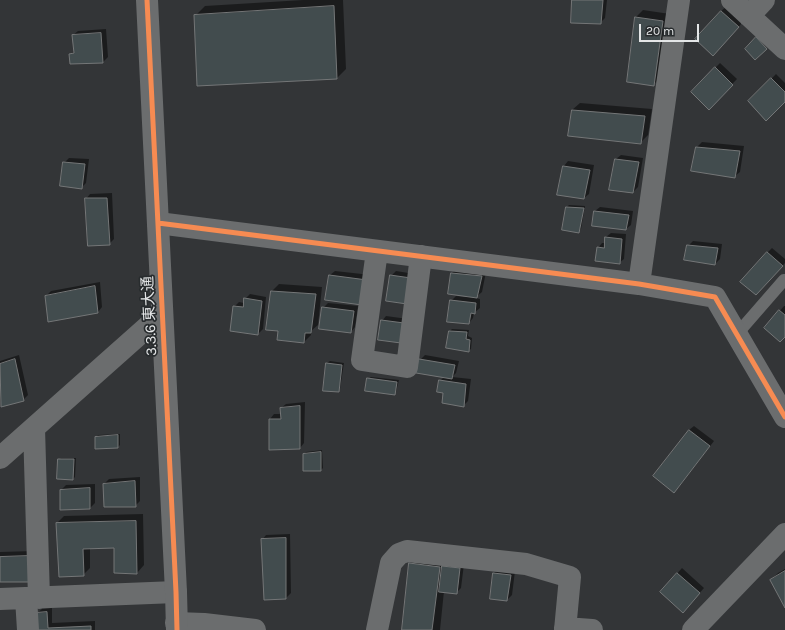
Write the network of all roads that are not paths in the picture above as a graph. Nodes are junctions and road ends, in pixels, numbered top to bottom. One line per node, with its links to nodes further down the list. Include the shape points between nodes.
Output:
1 (147, 0): 7 (street, 3.3.6 東大通)
2 (679, 0): 11 (street)
3 (732, 0): 5 (street)
4 (764, 0): 5 (street)
5 (749, 16): 6 (street)
6 (785, 50)
7 (158, 223): 8 (street); 12 (street, 3.3.6 東大通)
8 (378, 251): 9 (street); 9 (street, via 362,360 407,367)
9 (421, 256): 11 (street)
10 (784, 280): 13 (lane)
11 (639, 284): 13 (street, via 715,297)
12 (162, 314): 15 (street); 18 (street, 3.3.6 東大通)
13 (737, 334): 14 (street)
14 (785, 417)
15 (34, 428): 16 (street); 19 (street)
16 (0, 458)
17 (785, 534): 27 (street)
18 (176, 592): 19 (street); 21 (street, 3.3.6 東大通)
19 (32, 598): 20 (street); 23 (street)
20 (0, 600)
21 (176, 627): 24 (street, via 204,624)
22 (565, 629): 25 (street, via 570,577 526,564 407,551 399,554 391,563); 26 (street)
23 (28, 630)
24 (255, 630)
25 (377, 630)
26 (592, 630)
27 (693, 630)

